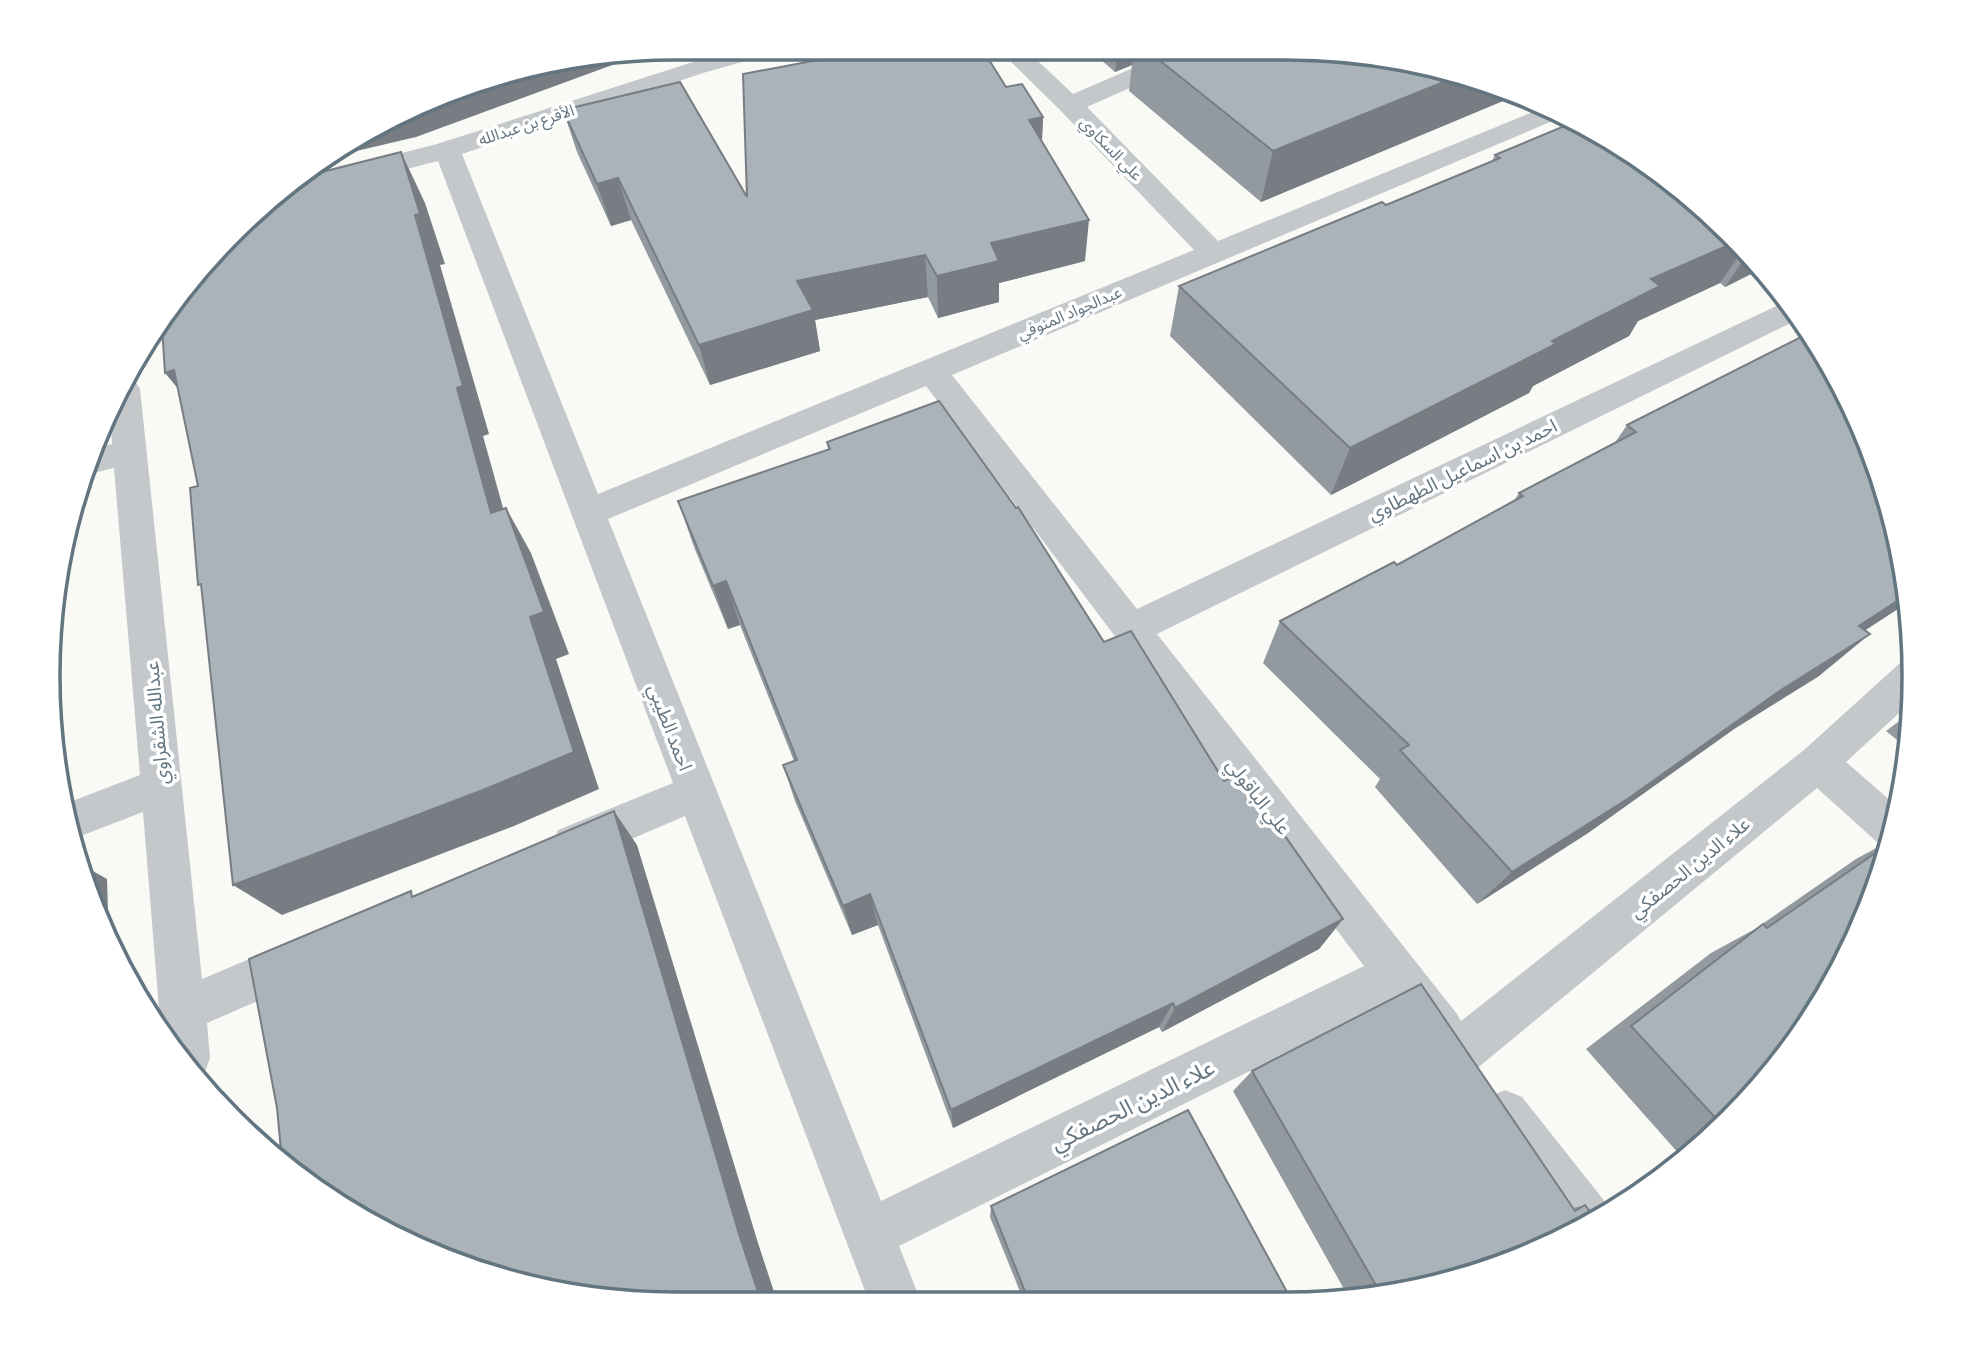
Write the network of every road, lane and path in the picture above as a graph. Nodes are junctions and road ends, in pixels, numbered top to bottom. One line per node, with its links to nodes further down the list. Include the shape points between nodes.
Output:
1 (688, 60): 5 (street)
2 (722, 60): 5 (street, الأقرع بن عبدالله)
3 (1022, 60): 6 (street, علي السكاوي)
4 (1171, 60): 6 (street)
5 (694, 68): 8 (street, الأقرع بن عبدالله)
6 (1070, 105): 10 (street, علي السكاوي)
7 (1544, 116): 10 (street, عبدالجواد المنوفي)
8 (447, 150): 9 (street, الأقرع بن عبدالله); 18 (street, احمد الطيبي)
9 (301, 187)
10 (1212, 252): 14 (street, عبدالجواد المنوفي)
11 (1783, 314): 12 (street, احمد بن اسماعيل الطهطاوي)
12 (1742, 334): 13 (street); 19 (street, احمد بن اسماعيل الطهطاوي)
13 (1773, 357)
14 (931, 370): 18 (street, عبدالجواد المنوفي); 19 (street, علي الباقولي)
15 (125, 399): 16 (street, عبدالله الشقراوي)
16 (130, 451): 17 (street); 22 (street, عبدالله الشقراوي)
17 (98, 460)
18 (588, 513): 23 (street, احمد الطيبي)
19 (1131, 629): 28 (street, علي الباقولي)
20 (1901, 686): 21 (street, علاء الدين الحصفكي)
21 (1818, 763): 25 (street); 31 (street, علاء الدين الحصفكي)
22 (162, 786): 24 (street); 29 (street, عبدالله الشقراوي)
23 (697, 792): 26 (street); 33 (street, احمد الطيبي)
24 (76, 819)
25 (1884, 821)
26 (542, 857)
27 (337, 944): 29 (street)
28 (1396, 974): 31 (street, علي الباقولي); 33 (street, علاء الدين الحصفكي)
29 (182, 1010): 30 (street, عبدالله الشقراوي)
30 (186, 1049)
31 (1458, 1053): 32 (street, علي الباقولي)
32 (1583, 1215)
33 (869, 1234): 34 (street, احمد الطيبي)
34 (891, 1292)

